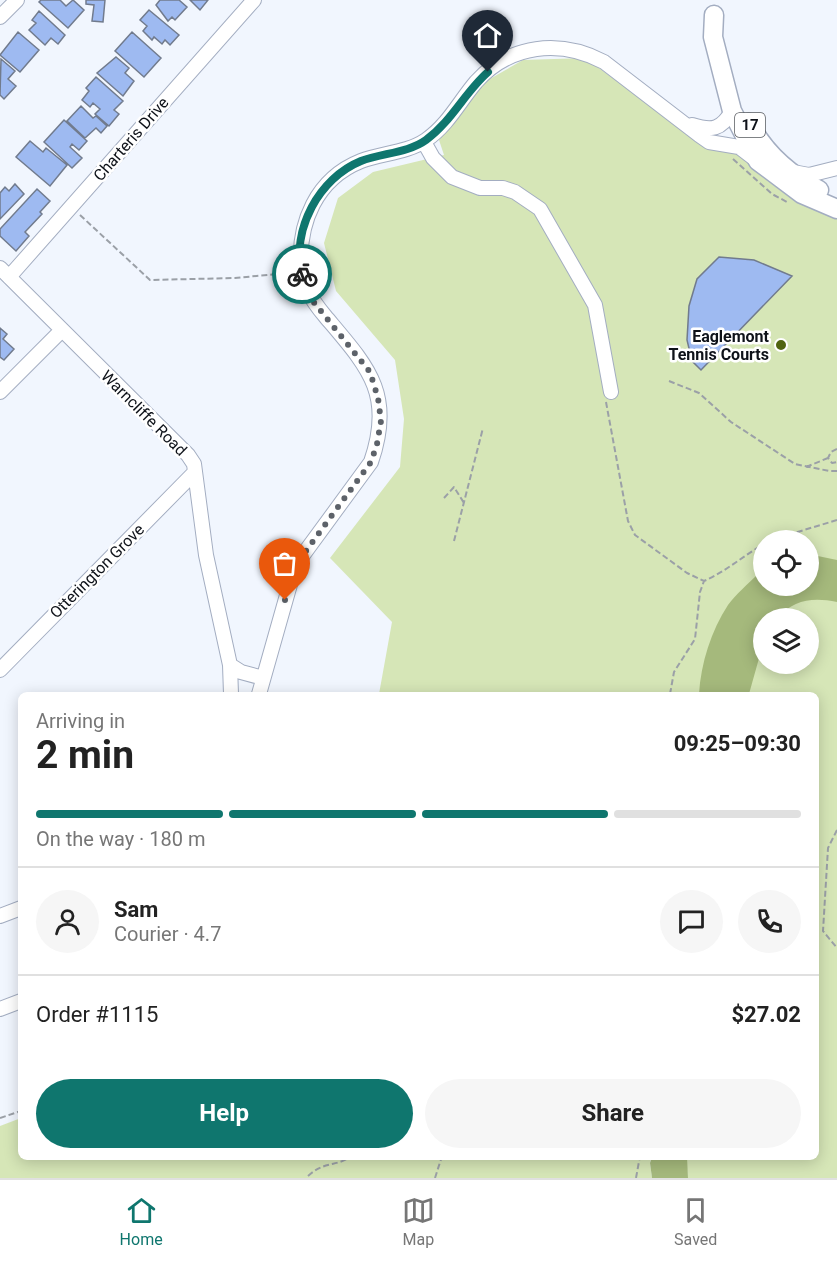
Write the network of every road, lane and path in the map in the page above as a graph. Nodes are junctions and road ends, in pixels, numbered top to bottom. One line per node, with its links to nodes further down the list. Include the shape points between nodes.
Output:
1 (17, 0): 4 (street)
2 (254, 0): 12 (street, Charteris Drive)
3 (713, 7): 5 (main road, 17, via 713,38); 10 (main road, 17, via 743,112 764,147)
4 (0, 17)
5 (732, 111): 6 (street, via 718,128 709,130); 8 (main road, 17)
6 (687, 124): 7 (street, via 604,62 567,48 549,48 524,50 499,62 476,82 440,129); 8 (street, via 709,142 734,145)
7 (424, 142): 14 (street, via 360,162 319,193 304,223); 19 (street, via 452,177 480,188 515,192 540,209 595,305)
8 (758, 162): 13 (main road, 17, via 802,195)
9 (837, 168): 10 (street, via 808,175)
10 (791, 171): 11 (main road, 17, via 805,183)
11 (837, 198)
12 (71, 207): 14 (path, via 150,280); 15 (street, Charteris Drive)
13 (837, 209)
14 (301, 272): 36 (street, via 312,300 370,372 381,421 371,462 300,559)
15 (4, 273): 16 (street, Warncliffe Road)
16 (61, 331): 18 (street); 26 (street, Warncliffe Road, via 188,455)
17 (669, 381): 24 (path, via 699,393 731,422 786,459)
18 (0, 392)
19 (611, 392): 33 (path, via 606,403 628,521 635,536)
20 (483, 428): 28 (path)
21 (837, 449): 22 (path)
22 (828, 458): 23 (path); 24 (path)
23 (837, 462)
24 (806, 467): 25 (path)
25 (837, 471)
26 (194, 473): 34 (street, Warncliffe Road, via 206,555); 35 (street, Otterington Grove)
27 (444, 498): 28 (path, via 454,487)
28 (464, 503): 31 (path)
29 (837, 520): 30 (path)
30 (804, 530)
31 (454, 541)
32 (753, 550): 33 (path)
33 (704, 581): 39 (path, via 695,639 674,672)
34 (230, 665): 36 (street); 37 (street, Warncliffe Road)
35 (0, 670)
36 (263, 678): 38 (street)
37 (231, 692)
38 (260, 692)
39 (670, 692)
40 (837, 830): 43 (path, via 828,848 823,931)
41 (18, 909): 42 (street)
42 (0, 916)
43 (837, 948)
44 (18, 1002): 45 (street)
45 (0, 1009)
46 (18, 1112): 47 (path)
47 (0, 1118)
48 (343, 1160): 51 (path, via 321,1166)
49 (441, 1160): 52 (path)
50 (639, 1160): 53 (path)
51 (308, 1176)
52 (435, 1178)
53 (636, 1178)

